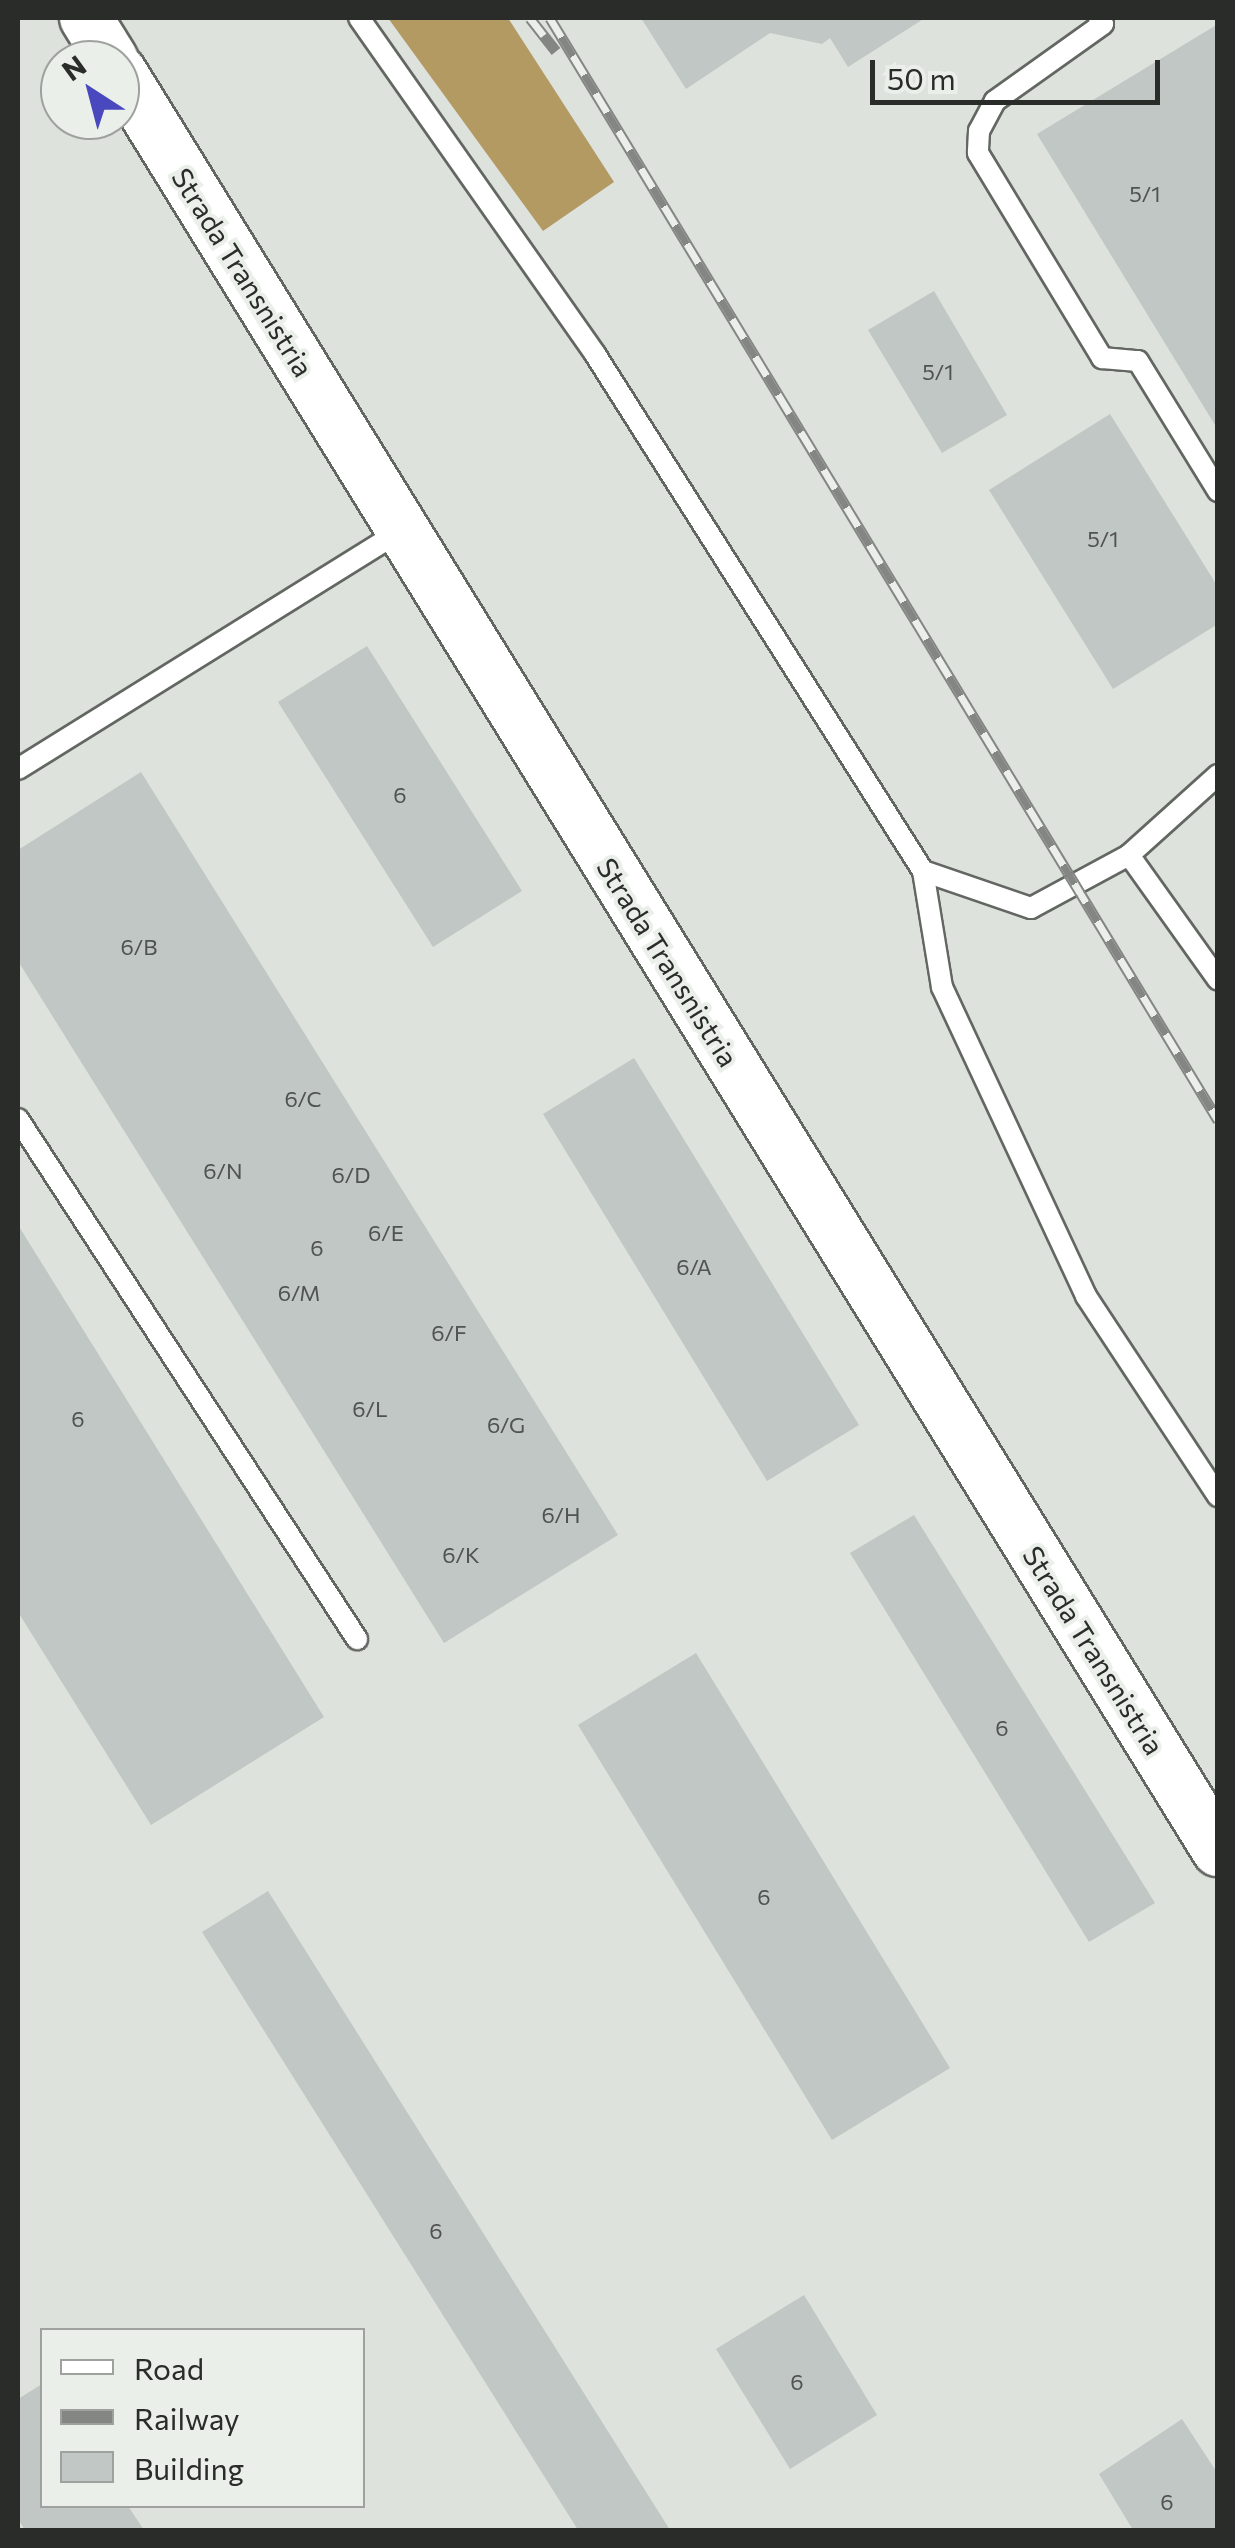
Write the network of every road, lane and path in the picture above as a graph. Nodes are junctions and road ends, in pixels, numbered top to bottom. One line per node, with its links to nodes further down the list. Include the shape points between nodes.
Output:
1 (86, 18): 4 (street)
2 (359, 18): 11 (lane, via 595,354)
3 (1099, 18): 6 (lane, via 1104,24 995,101 979,131 978,153 1102,358 1138,361)
4 (100, 40)
5 (140, 104): 7 (street, Strada Transnistria)
6 (1218, 491)
7 (402, 530): 8 (lane); 16 (street, Strada Transnistria)
8 (18, 770)
9 (1218, 775): 10 (lane)
10 (1129, 855): 11 (lane, via 1031,908); 12 (lane)
11 (924, 871): 14 (lane, via 942,987 1078,1279)
12 (1218, 980)
13 (18, 1119): 15 (lane)
14 (1218, 1496)
15 (356, 1639)
16 (1218, 1850)

